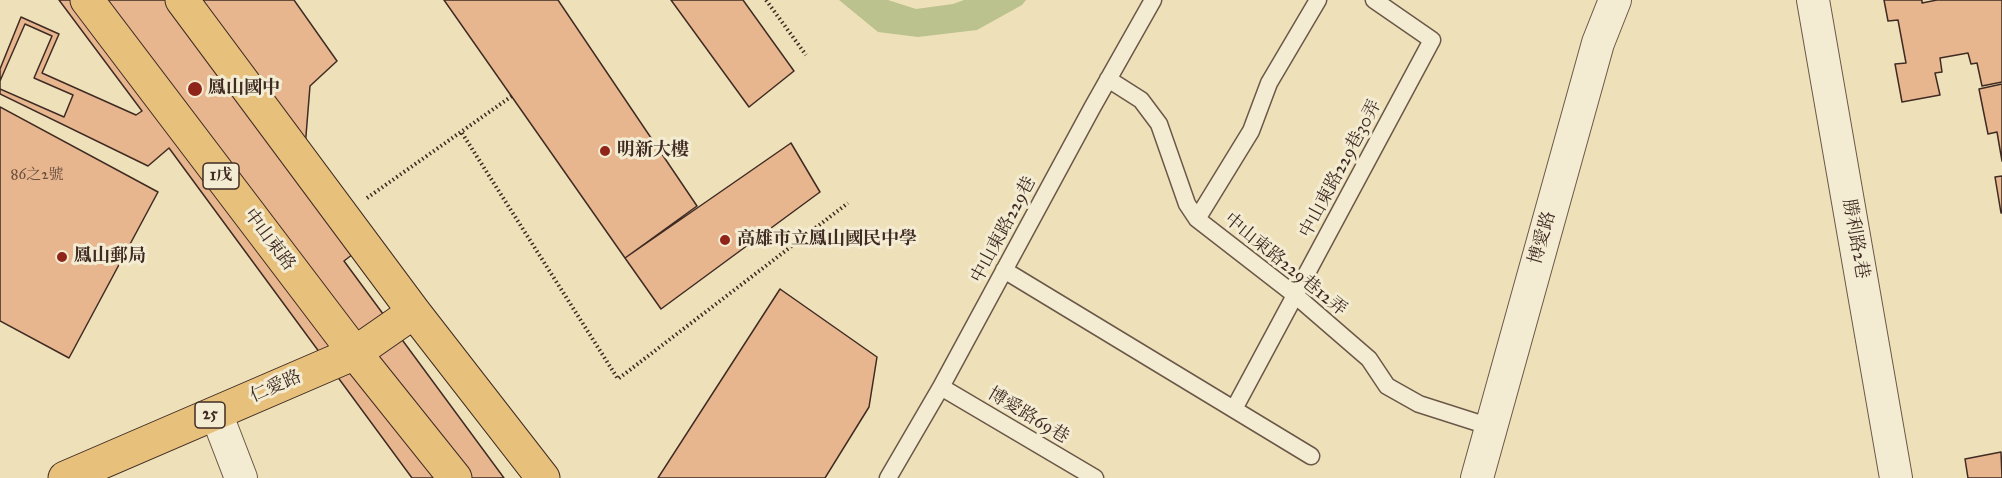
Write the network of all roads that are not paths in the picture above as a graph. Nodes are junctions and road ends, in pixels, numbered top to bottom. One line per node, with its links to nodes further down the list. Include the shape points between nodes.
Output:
1 (87, 0): 13 (main road, 中山東路 / 1戊)
2 (182, 0): 12 (main road)
3 (1153, 0): 8 (lane, 中山東路229巷)
4 (1318, 0): 9 (lane, via 1269,83 1251,130)
5 (1374, 0): 11 (lane, 中山東路229巷30弄, via 1432,40)
6 (1615, 0): 17 (street, 博愛路, via 1598,43)
7 (1813, 0): 26 (street, 勝利路2巷)
8 (1108, 79): 9 (lane, 中山東路229巷12弄, via 1141,100 1159,124 1187,204); 10 (lane, 中山東路229巷)
9 (1197, 219): 11 (lane, 中山東路229巷12弄)
10 (1004, 270): 14 (lane, 中山東路229巷); 15 (lane)
11 (1295, 295): 15 (lane, 中山東路229巷30弄); 17 (lane, 中山東路229巷12弄, via 1369,359 1387,386 1419,404)
12 (414, 312): 13 (main road, 仁愛路 / 25); 22 (main road)
13 (355, 353): 16 (main road, 仁愛路 / 25); 21 (main road, 中山東路 / 1戊)
14 (941, 387): 23 (lane, 中山東路229巷); 24 (lane, 博愛路69巷)
15 (1233, 409): 18 (lane)
16 (216, 413): 19 (main road, 仁愛路 / 25); 20 (street)
17 (1491, 427): 25 (street, 博愛路)
18 (1311, 456)
19 (74, 476)
20 (241, 478)
21 (454, 478)
22 (543, 478)
23 (888, 478)
24 (1095, 478)
25 (1477, 478)
26 (1896, 478)

